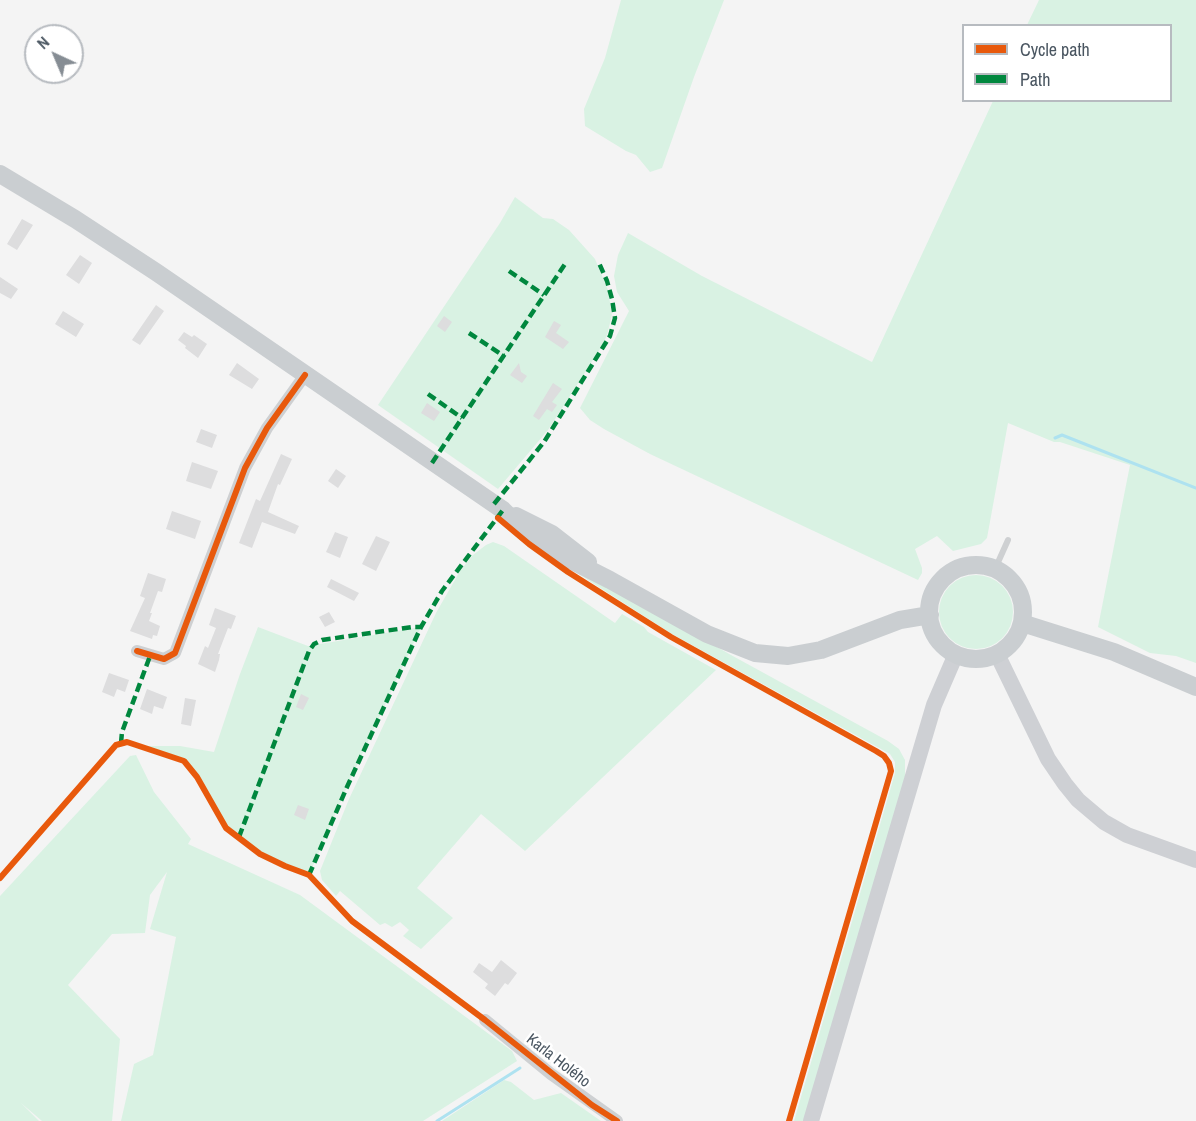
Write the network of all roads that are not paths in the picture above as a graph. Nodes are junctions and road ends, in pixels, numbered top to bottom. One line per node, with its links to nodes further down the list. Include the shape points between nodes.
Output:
1 (0, 174): 2 (main road, via 115,244)
2 (305, 375): 5 (main road, via 503,510 552,534 610,580 744,650 766,656 810,653 886,624); 7 (street, via 267,428 245,468 175,653 164,659)
3 (1008, 540): 4 (lane)
4 (995, 570): 5 (main road, via 970,566 950,574 934,592); 6 (main road, via 1010,580 1018,592)
5 (930, 615): 8 (main road, via 938,638)
6 (1022, 623): 9 (main road, via 1011,643); 10 (main road, via 1114,652)
7 (137, 651)
8 (956, 654): 9 (main road, via 976,659); 14 (main road, via 934,705)
9 (997, 654): 11 (main road, via 1048,759 1078,800 1127,835)
10 (1196, 687)
11 (1196, 860)
12 (484, 1020): 13 (street, Karla Holého)
13 (617, 1121)
14 (811, 1121)

